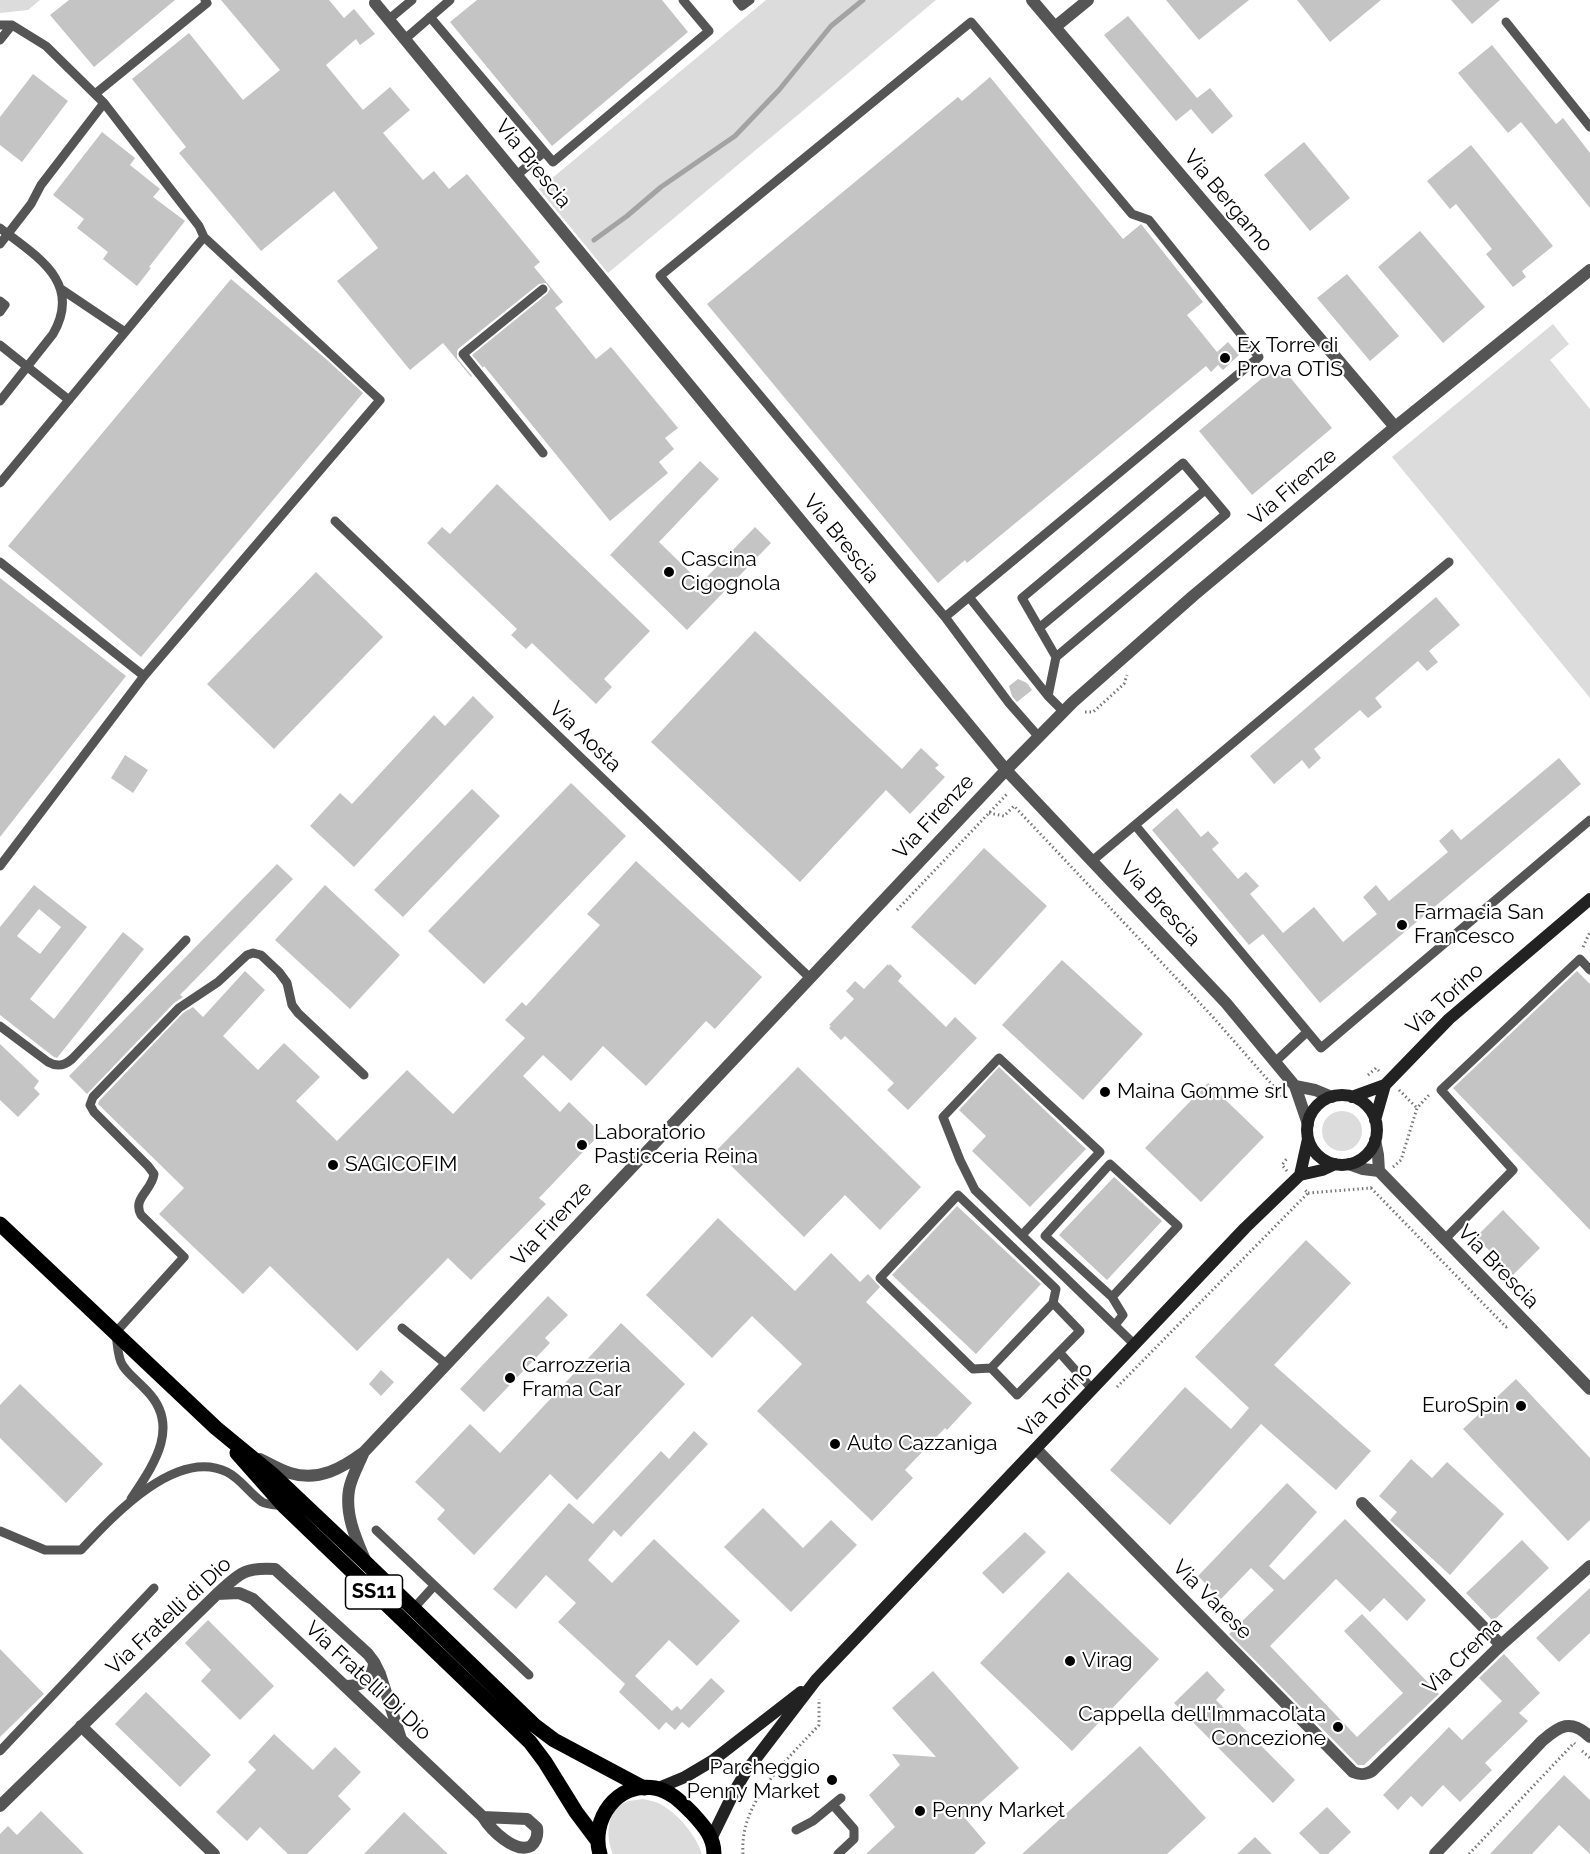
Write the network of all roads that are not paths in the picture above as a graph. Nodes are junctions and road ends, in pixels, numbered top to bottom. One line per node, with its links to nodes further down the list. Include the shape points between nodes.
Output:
1 (205, 0): 18 (lane, via 207,3)
2 (412, 0): 11 (lane)
3 (450, 0): 10 (lane)
4 (683, 0): 21 (lane, via 709,31 553,162)
5 (737, 0): 6 (lane, via 742,6)
6 (750, 0)
7 (1032, 0): 15 (street, Via Bergamo)
8 (1088, 0): 15 (street)
9 (375, 3): 11 (street, Via Brescia)
10 (430, 16): 16 (lane); 21 (lane)
11 (388, 20): 16 (street, Via Brescia)
12 (1506, 22): 20 (lane)
13 (0, 24): 14 (lane)
14 (12, 25): 17 (lane); 18 (lane, via 46,46)
15 (1054, 27): 36 (street, Via Bergamo)
16 (405, 39): 22 (street, Via Brescia)
17 (0, 40)
18 (95, 94): 19 (lane)
19 (104, 103): 23 (lane, via 41,185 31,204); 24 (lane)
20 (1590, 127)
21 (544, 152): 22 (lane)
22 (517, 176): 51 (street, Via Brescia)
23 (4, 231): 25 (lane); 28 (lane, via 47,266)
24 (204, 237): 31 (lane); 47 (lane, via 380,400)
25 (0, 244)
26 (1590, 270): 36 (street, Via Firenze)
27 (543, 289): 37 (lane, via 463,354)
28 (61, 290): 31 (lane); 33 (lane, via 58,326)
29 (0, 301): 30 (lane, via 5,305)
30 (0, 312)
31 (125, 332): 34 (lane)
32 (0, 345): 33 (lane)
33 (27, 367): 34 (lane); 35 (lane)
34 (69, 400): 38 (lane)
35 (0, 401)
36 (1395, 427): 49 (street, Via Firenze)
37 (543, 453)
38 (0, 483)
39 (1206, 490): 45 (lane); 45 (lane, via 1183,463 1022,598); 46 (lane, via 1226,514)
40 (335, 521): 59 (lane, Via Aosta)
41 (0, 562): 47 (lane)
42 (1449, 562): 53 (lane)
43 (969, 597): 44 (lane); 44 (lane, via 1259,357 1149,220 1132,213 970,22 660,276); 48 (lane)
44 (945, 617): 50 (lane)
45 (1039, 628): 46 (lane)
46 (1056, 657): 48 (lane)
47 (144, 676): 55 (lane)
48 (1048, 696): 49 (lane)
49 (1063, 711): 50 (street, Via Firenze)
50 (1038, 736): 51 (street, Via Firenze)
51 (1006, 770): 54 (street, Via Brescia); 59 (street, Via Firenze)
52 (1590, 820): 61 (lane, via 1321,1048)
53 (1135, 825): 54 (lane); 61 (lane)
54 (1092, 861): 62 (street, Via Brescia, via 1226,1003)
55 (0, 866)
56 (1590, 898): 64 (street, Via Torino, via 1449,1019)
57 (186, 940): 60 (lane, via 64,1065 48,1062)
58 (1590, 970): 78 (lane, via 1580,959 1441,1090 1514,1170)
59 (810, 978): 86 (street, Via Firenze)
60 (0, 1026)
61 (1308, 1032): 62 (lane)
62 (1275, 1062): 65 (street, Via Brescia)
63 (364, 1075): 83 (lane, via 298,1013 284,977 261,955 253,953 179,1008 95,1094 90,1105 94,1112 154,1174 152,1184 140,1199 139,1211 184,1257)
64 (1385, 1085): 67 (street, Via Torino); 68 (street, Via Torino)
65 (1295, 1086): 66 (street); 69 (street, Via Brescia)
66 (1332, 1097): 67 (street, Via Torino); 69 (street, via 1314,1109)
67 (1352, 1097): 68 (street, via 1367,1106)
68 (1375, 1120): 71 (street, Via Torino)
69 (1308, 1124): 70 (street)
70 (1308, 1139): 72 (street, via 1316,1153); 75 (street)
71 (1375, 1140): 73 (street, via 1368,1153); 74 (street)
72 (1335, 1164): 73 (street); 75 (street)
73 (1349, 1164): 74 (street)
74 (1381, 1173): 78 (street, Via Brescia)
75 (1300, 1174): 84 (street, Via Torino)
76 (0, 1224): 83 (main road, SS11)
77 (1022, 1235): 77 (lane, via 975,1190 943,1117 999,1058 1100,1152); 81 (lane)
78 (1444, 1240): 88 (street, Via Brescia)
79 (1112, 1297): 79 (lane, via 1045,1236 1110,1164 1178,1226); 81 (lane, via 1123,1315)
80 (1053, 1303): 85 (lane, via 1080,1331); 87 (lane); 87 (lane, via 1056,1289 958,1195 880,1278 973,1370)
81 (1114, 1325): 84 (lane)
82 (402, 1328): 86 (lane)
83 (116, 1332): 90 (main road, SS11); 94 (lane, via 121,1363 152,1396 161,1418 160,1450)
84 (1136, 1345): 89 (street, Via Torino)
85 (1060, 1353): 87 (lane, via 1017,1395); 89 (lane)
86 (446, 1364): 92 (street, Via Firenze)
87 (991, 1368)
88 (1590, 1389)
89 (1093, 1390): 91 (street, Via Torino)
90 (216, 1428): 93 (main road, SS11); 96 (main road, SS11)
91 (1036, 1449): 108 (street, Via Torino); 114 (street, Via Varese, via 1353,1772)
92 (364, 1452): 93 (street, Via Firenze, via 342,1468 311,1476 290,1473); 99 (street, Via Firenze, via 348,1498 352,1528)
93 (249, 1453): 99 (main road, SS11)
94 (131, 1499): 96 (lane, via 175,1473 216,1468 237,1478 263,1503); 98 (lane, via 81,1550 45,1550)
95 (1362, 1503): 105 (street)
96 (284, 1506): 120 (main road, SS11, via 530,1742)
97 (375, 1530): 101 (lane)
98 (0, 1531)
99 (365, 1562): 104 (main road, SS11)
100 (1590, 1566): 105 (street, Via Crema)
101 (434, 1586): 104 (lane); 107 (lane)
102 (154, 1588): 113 (lane)
103 (217, 1594): 106 (street, Via Fratelli di Dio, via 246,1571 275,1569); 109 (street, Via Fratelli Di Dio, via 234,1593 253,1599); 110 (street, Via Fratelli di Dio)
104 (413, 1609): 115 (main road, SS11, via 540,1730 582,1756)
105 (1501, 1645): 114 (street, Via Crema, via 1372,1771)
106 (374, 1662): 109 (street, Via Fratelli di Dio, via 369,1678); 112 (street, Via Fratelli di Dio)
107 (529, 1675)
108 (816, 1680): 115 (street, Via Torino, via 712,1761 685,1777); 119 (street, Via Torino, via 747,1770)
109 (345, 1686): 112 (street, Via Fratelli Di Dio)
110 (81, 1726): 116 (street, Via Fratelli di Dio); 122 (street)
111 (1590, 1737): 124 (street, via 1573,1727 1556,1729)
112 (401, 1739): 117 (street, Via Fratelli Di Dio)
113 (0, 1751)
114 (1363, 1775)
115 (650, 1788): 119 (main road, SS11, via 678,1799 703,1825); 120 (main road, SS11, via 625,1793 611,1803 599,1824)
116 (0, 1806)
117 (483, 1817): 121 (street, Via Fratelli Di Dio, via 516,1850); 121 (street, Via Fratelli Di Dio, via 527,1819 538,1832)
118 (796, 1830): 123 (lane, via 837,1801 854,1829 854,1839)
119 (713, 1846)
120 (599, 1847)
121 (535, 1849)
122 (214, 1854)
123 (838, 1854)
124 (1435, 1854)

